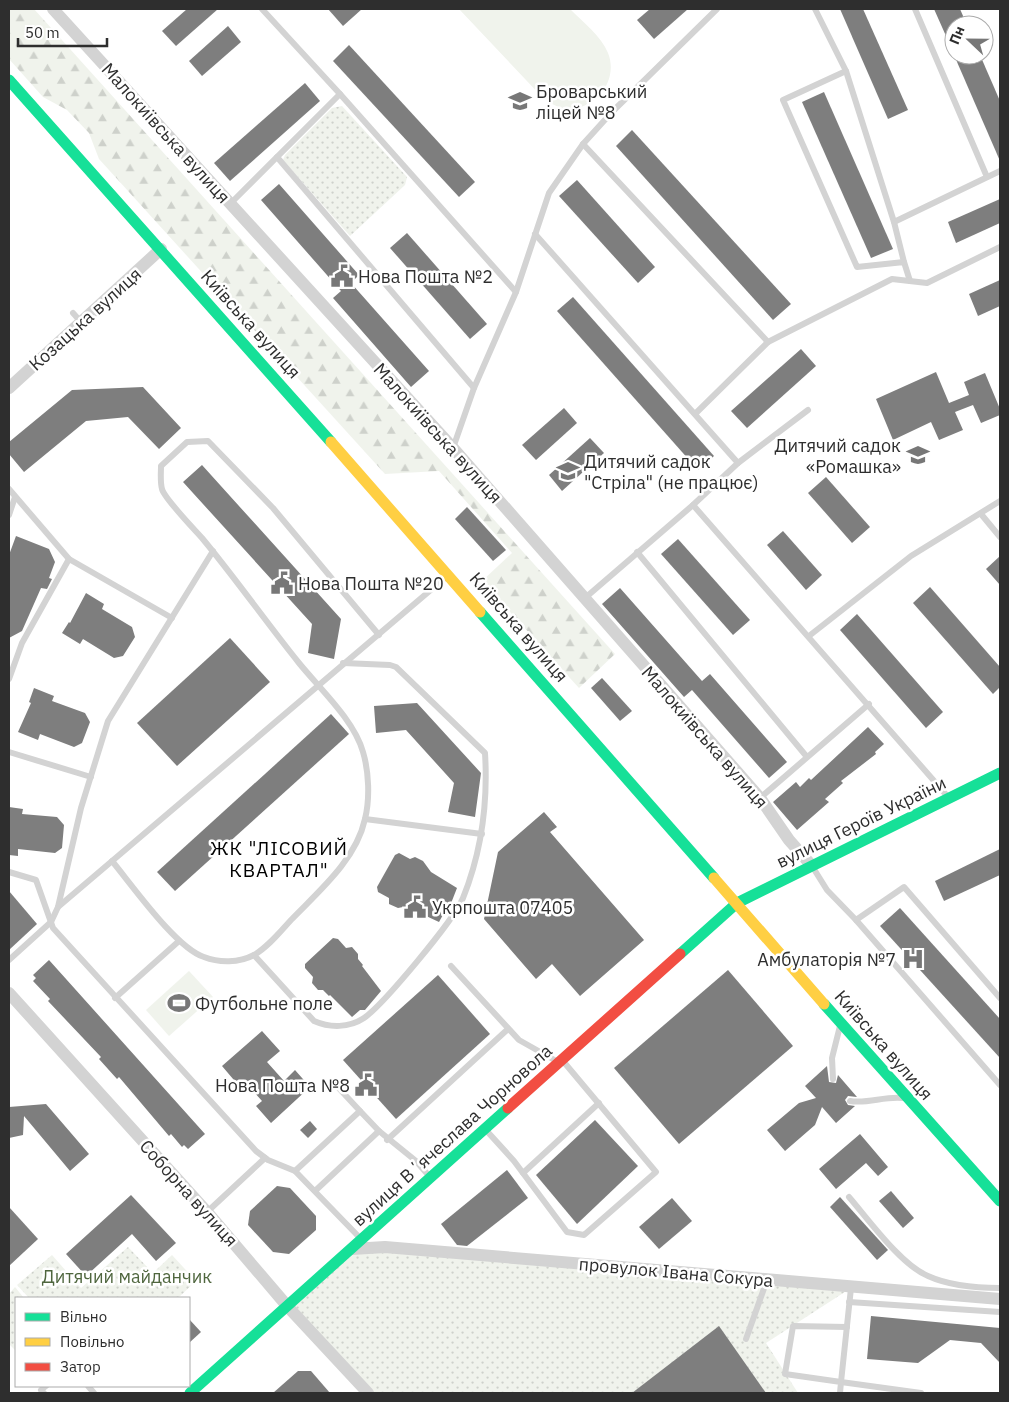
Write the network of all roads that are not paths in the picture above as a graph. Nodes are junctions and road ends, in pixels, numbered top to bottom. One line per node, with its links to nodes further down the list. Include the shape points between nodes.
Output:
1 (53, 9): 13 (street, Малокиївська вулиця)
2 (262, 9): 8 (lane)
3 (717, 9): 9 (lane)
4 (815, 9): 6 (lane)
5 (915, 9): 12 (lane)
6 (846, 71): 14 (lane); 18 (lane, via 783,100 857,267)
7 (9, 80): 17 (main road, Київська вулиця)
8 (340, 94): 10 (lane); 20 (lane)
9 (583, 144): 15 (lane, via 549,193); 21 (lane)
10 (277, 157): 13 (lane); 23 (lane)
11 (1000, 172): 12 (lane)
12 (987, 177): 14 (lane)
13 (230, 204): 26 (street, Малокиївська вулиця)
14 (894, 222): 18 (lane)
15 (535, 234): 20 (lane); 25 (lane)
16 (1000, 247): 19 (lane, via 927,283)
17 (161, 248): 22 (street, Козацька вулиця, via 77,318); 38 (main road, Київська вулиця)
18 (904, 262): 19 (lane)
19 (910, 281): 21 (lane, via 892,279)
20 (516, 292): 23 (lane)
21 (768, 342): 25 (lane)
22 (9, 388)
23 (474, 388): 26 (lane)
24 (808, 410): 27 (lane)
25 (695, 414): 27 (lane)
26 (453, 448): 39 (street, Малокиївська вулиця)
27 (738, 463): 31 (lane)
28 (9, 489): 29 (lane)
29 (16, 497): 33 (lane); 37 (lane)
30 (1000, 501): 32 (lane)
31 (694, 505): 36 (lane); 42 (lane)
32 (981, 514): 34 (lane); 42 (lane, via 911,556)
33 (9, 515)
34 (1000, 538)
35 (212, 551): 40 (lane); 41 (lane, via 162,491 161,466 187,442 208,441 272,508); 45 (lane, via 300,664)
36 (637, 552): 39 (lane); 48 (lane)
37 (69, 560): 40 (lane); 44 (lane, via 22,643)
38 (449, 574): 41 (lane); 58 (main road, Київська вулиця)
39 (585, 598): 51 (street, Малокиївська вулиця)
40 (172, 618): 50 (lane, via 108,722)
41 (379, 634): 43 (lane)
42 (809, 636): 46 (lane)
43 (343, 664): 45 (lane); 54 (lane, via 390,664 396,667 485,753)
44 (9, 679)
45 (320, 684): 53 (lane, via 363,751 368,793); 55 (lane)
46 (869, 704): 48 (lane); 52 (lane)
47 (9, 752): 50 (lane)
48 (807, 757): 51 (lane)
49 (1000, 772): 52 (main road, вулиця Героїв України)
50 (91, 777): 59 (lane)
51 (760, 798): 56 (street, Малокиївська вулиця)
52 (950, 798): 56 (main road, вулиця Героїв України)
53 (365, 819): 54 (lane); 63 (lane, via 358,840 333,875)
54 (482, 834): 63 (lane, via 462,900 442,931 364,1018 342,1026 327,1027 314,1021)
55 (112, 861): 59 (lane); 62 (lane)
56 (812, 866): 58 (main road, вулиця Героїв України); 60 (lane, via 827,890)
57 (9, 872): 61 (lane, via 36,880)
58 (737, 903): 69 (main road, Київська вулиця); 71 (main road, вулиця Вʼячеслава Чорновола)
59 (58, 907): 61 (lane)
60 (856, 920): 68 (lane, via 904,887); 74 (lane)
61 (51, 922): 64 (lane); 67 (lane)
62 (179, 941): 63 (lane, via 193,953 219,961); 67 (lane)
63 (254, 955)
64 (9, 960)
65 (451, 966): 70 (lane)
66 (9, 993): 89 (street, Соборна вулиця)
67 (115, 998): 82 (lane)
68 (1000, 998)
69 (841, 1023): 72 (lane, via 832,1058); 75 (main road, Київська вулиця)
70 (508, 1029): 71 (lane, via 518,1040); 81 (lane)
71 (561, 1061): 77 (lane); 79 (main road, вулиця Вʼячеслава Чорновола)
72 (833, 1079)
73 (334, 1083): 78 (lane)
74 (1000, 1085)
75 (908, 1099): 76 (lane, via 888,1097 861,1103); 88 (main road, Київська вулиця)
76 (850, 1101)
77 (599, 1103): 84 (lane); 84 (lane, via 656,1172 584,1235 566,1232)
78 (360, 1111): 80 (lane); 83 (lane)
79 (485, 1129): 84 (lane); 85 (main road, вулиця Вʼячеслава Чорновола)
80 (379, 1131): 81 (lane); 86 (lane)
81 (387, 1140): 85 (lane, via 416,1161)
82 (265, 1158): 83 (lane); 89 (lane)
83 (295, 1171): 86 (lane)
84 (523, 1173)
85 (430, 1178): 90 (main road, вулиця Вʼячеслава Чорновола)
86 (315, 1191): 90 (lane)
87 (849, 1197): 93 (lane, via 894,1248 927,1276 962,1286)
88 (1000, 1201)
89 (207, 1212): 96 (street, Соборна вулиця)
90 (357, 1244): 91 (street, провулок Івана Сокура); 96 (main road, вулиця Вʼячеслава Чорновола)
91 (767, 1280): 92 (street, провулок Івана Сокура); 99 (lane)
92 (851, 1288): 94 (street, провулок Івана Сокура); 95 (lane)
93 (1000, 1288)
94 (1000, 1299)
95 (849, 1302): 97 (lane); 98 (lane)
96 (288, 1307): 102 (main road, вулиця Вʼячеслава Чорновола); 103 (street, Соборна вулиця)
97 (1000, 1312)
98 (847, 1328): 100 (lane); 100 (lane, via 792,1326 785,1374)
99 (746, 1339)
100 (841, 1382): 101 (lane); 104 (lane)
101 (879, 1387): 105 (lane); 106 (lane)
102 (190, 1393)
103 (368, 1393)
104 (840, 1393)
105 (884, 1393)
106 (921, 1393)

